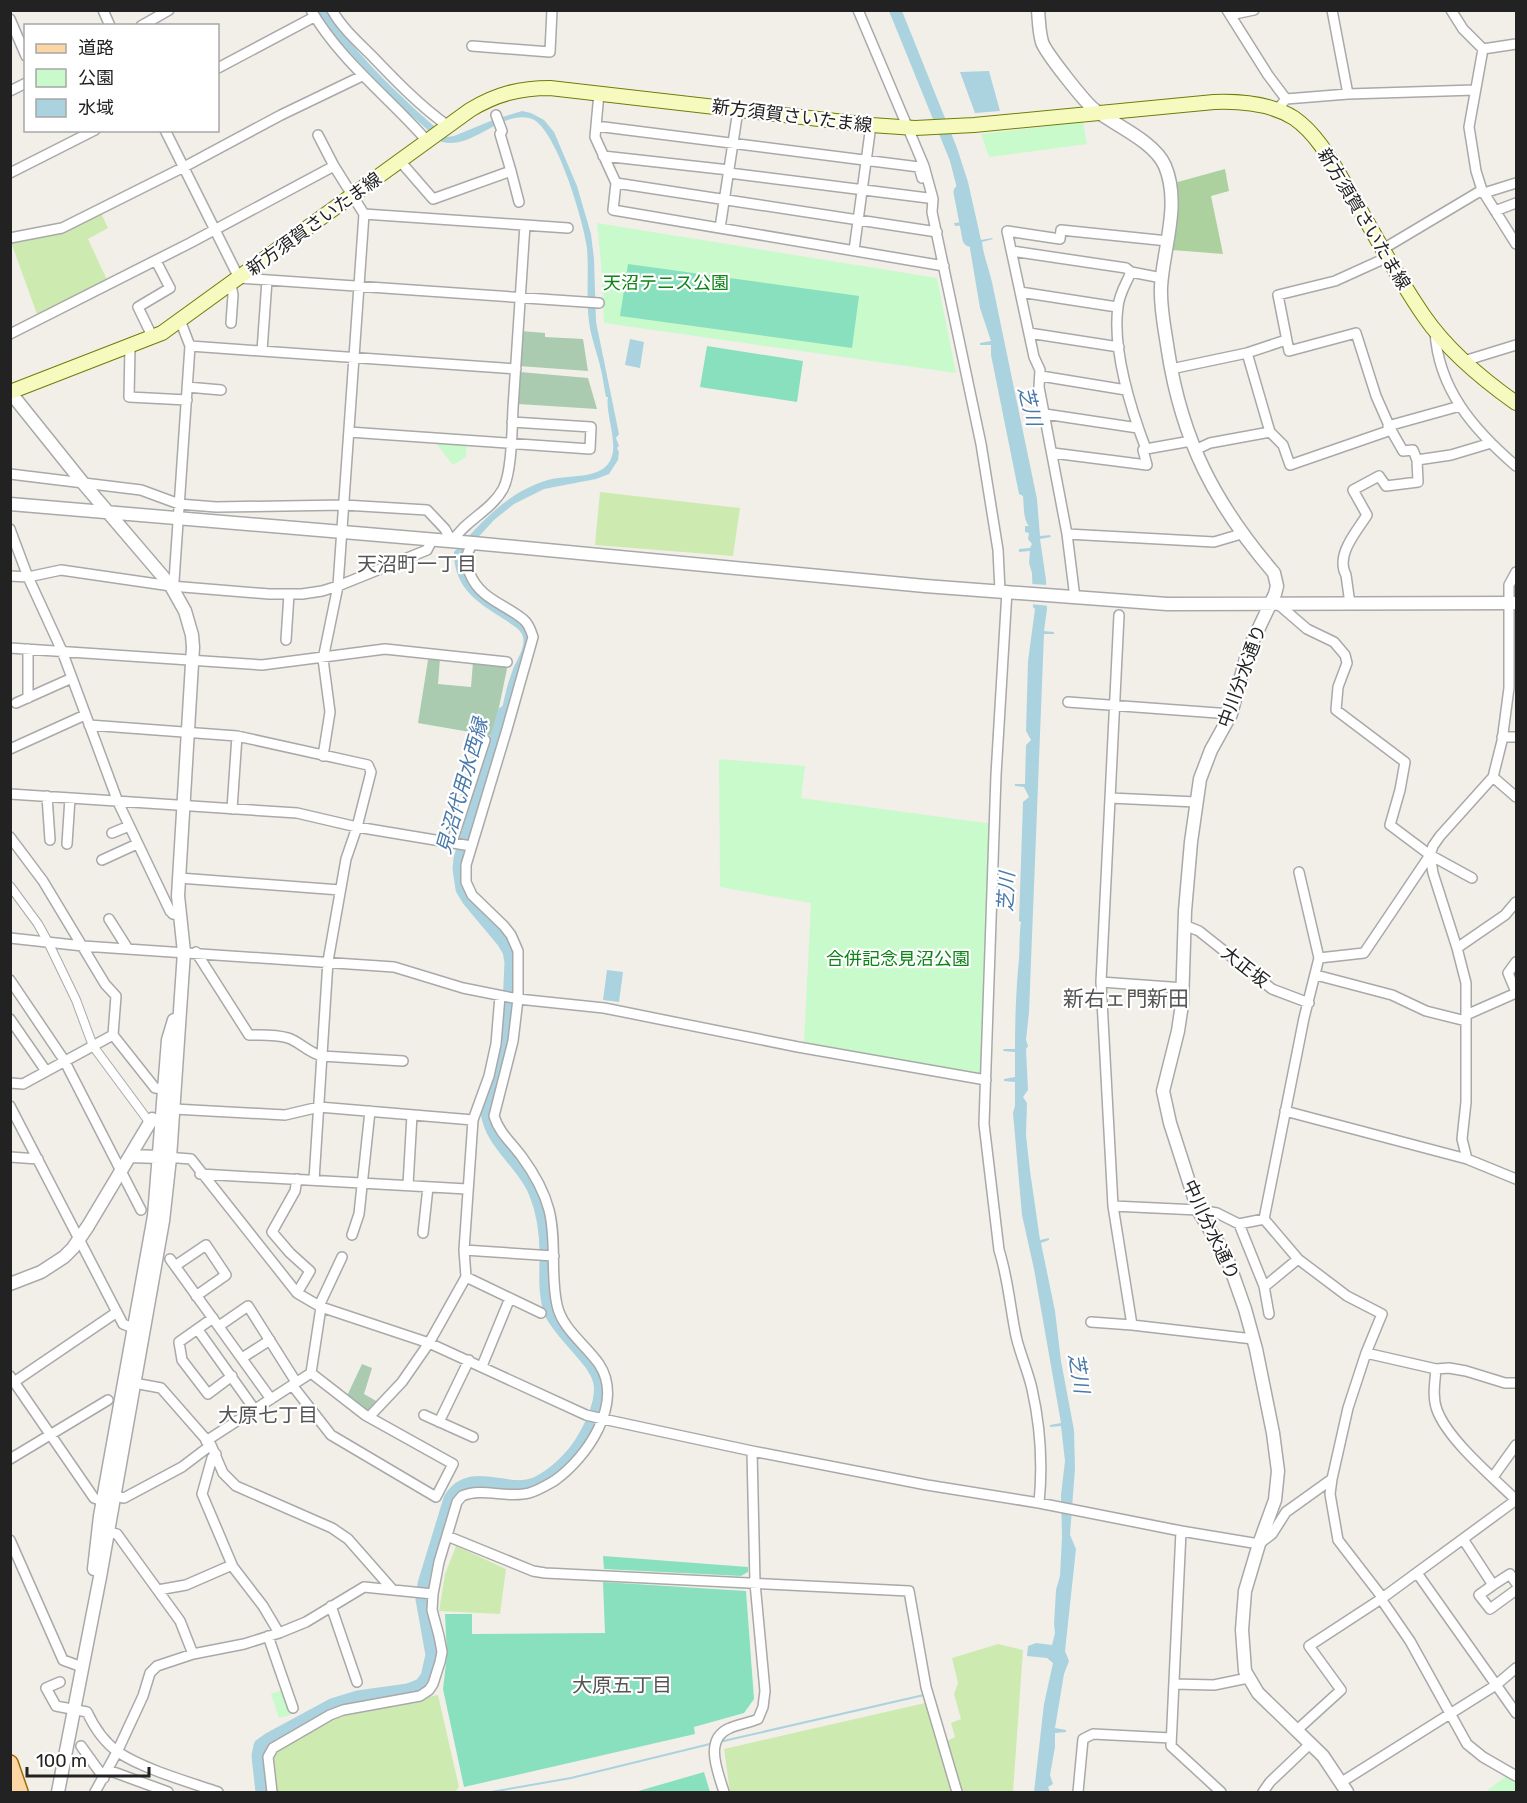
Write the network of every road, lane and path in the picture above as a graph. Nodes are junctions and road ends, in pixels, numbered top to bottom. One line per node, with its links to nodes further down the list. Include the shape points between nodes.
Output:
1 (103, 10): 13 (street)
2 (169, 10): 14 (street)
3 (332, 10): 32 (street, via 345,30)
4 (552, 10): 16 (street, via 550,52)
5 (858, 10): 33 (street)
6 (1038, 10): 28 (street, 中川分水通り, via 1043,45 1094,110)
7 (1254, 10): 10 (street)
8 (1332, 10): 25 (street)
9 (1450, 10): 17 (street)
10 (1228, 13): 26 (street, via 1268,75)
11 (313, 14): 19 (street); 20 (street)
12 (10, 19): 18 (street)
13 (110, 24)
14 (144, 24)
15 (1516, 44): 17 (street)
16 (472, 46)
17 (1483, 49): 22 (street)
18 (24, 51)
19 (219, 67)
20 (362, 76): 37 (street); 43 (street)
21 (24, 84): 23 (street)
22 (1475, 90): 25 (street); 50 (street, via 1469,127)
23 (10, 91)
24 (599, 93): 27 (main road, 新方須賀さいたま線); 31 (street); 32 (main road, 新方須賀さいたま線, via 550,88 515,90 485,101)
25 (1348, 94): 26 (street)
26 (1282, 105): 28 (main road, 新方須賀さいたま線, via 1228,102); 70 (main road, 新方須賀さいたま線, via 1319,144)
27 (738, 110): 30 (main road, 新方須賀さいたま線); 38 (street)
28 (1102, 114): 33 (main road, 新方須賀さいたま線); 66 (street, 中川分水通り, via 1154,151 1166,167 1171,206)
29 (496, 116): 44 (street)
30 (871, 125): 33 (main road, 新方須賀さいたま線); 40 (street)
31 (596, 126): 38 (street); 39 (street, via 595,137)
32 (446, 128): 37 (main road, 新方須賀さいたま線)
33 (912, 128): 57 (street, via 933,199)
34 (90, 132): 46 (street)
35 (166, 132): 43 (street)
36 (318, 135): 42 (street)
37 (429, 140): 41 (main road, 新方須賀さいたま線)
38 (733, 143): 40 (street); 45 (street)
39 (603, 156): 45 (street); 47 (street)
40 (866, 160): 49 (street); 52 (street, via 919,167)
41 (400, 161): 44 (street, via 433,199); 51 (main road, 新方須賀さいたま線)
42 (334, 166): 51 (street); 63 (street)
43 (184, 167): 63 (street); 65 (street, via 62,228)
44 (511, 171): 54 (street)
45 (729, 171): 49 (street); 53 (street)
46 (10, 173)
47 (616, 183): 53 (street); 62 (street, via 613,210)
48 (1516, 183): 50 (street)
49 (862, 190): 52 (street); 59 (street)
50 (1483, 192): 56 (street); 70 (street)
51 (352, 196): 58 (street); 76 (main road, 新方須賀さいたま線)
52 (928, 198): 57 (street)
53 (725, 199): 59 (street); 62 (street)
54 (519, 202)
55 (1516, 203): 56 (street)
56 (1495, 211): 67 (street)
57 (932, 212): 64 (street)
58 (364, 214): 60 (street); 77 (street)
59 (858, 219): 64 (street); 68 (street)
60 (525, 225): 61 (street); 79 (street)
61 (568, 228)
62 (720, 228): 68 (street)
63 (215, 230): 71 (street); 76 (street)
64 (937, 232): 72 (street)
65 (10, 238)
66 (1168, 241): 69 (street, via 1061,231 1060,239 1007,231); 74 (street, 中川分水通り)
67 (1516, 244)
68 (854, 250): 72 (street)
69 (1012, 251): 73 (street, via 1126,268); 78 (street)
70 (1386, 253): 84 (main road, 新方須賀さいたま線); 88 (street, via 1335,281 1278,295)
71 (156, 261): 86 (street); 87 (street, via 170,288 138,307)
72 (944, 266): 139 (street)
73 (1131, 272): 74 (street); 81 (street)
74 (1162, 278): 98 (street, 中川分水通り, via 1162,311)
75 (267, 280): 76 (street); 77 (street); 93 (street)
76 (235, 281): 82 (main road, 新方須賀さいたま線); 83 (street)
77 (359, 286): 79 (street); 95 (street)
78 (1020, 292): 81 (street); 85 (street)
79 (521, 297): 80 (street); 97 (street)
80 (594, 303)
81 (1118, 308): 92 (street)
82 (180, 320): 87 (main road, 新方須賀さいたま線); 90 (street)
83 (231, 323)
84 (1435, 331): 96 (main road, 新方須賀さいたま線); 106 (street, via 1445,376)
85 (1029, 333): 92 (street); 99 (street)
86 (10, 334)
87 (153, 338): 91 (main road, 新方須賀さいたま線)
88 (1286, 340): 94 (street); 110 (street, via 1289,351 1356,333)
89 (1516, 345): 96 (street)
90 (190, 346): 93 (street); 100 (street)
91 (130, 347): 103 (main road, 新方須賀さいたま線); 104 (street, via 129,397)
92 (1119, 347): 102 (street)
93 (262, 351): 95 (street)
94 (1247, 353): 98 (street); 112 (street)
95 (354, 358): 97 (street); 111 (street)
96 (1464, 361): 105 (main road, 新方須賀さいたま線)
97 (516, 369): 108 (street)
98 (1171, 369): 115 (street, 中川分水通り)
99 (1041, 376): 102 (street); 107 (street)
100 (188, 387): 101 (street); 104 (street)
101 (221, 390)
102 (1126, 390): 109 (street)
103 (10, 392): 121 (street)
104 (187, 400): 123 (street)
105 (1516, 403)
106 (1460, 406): 110 (street); 114 (street)
107 (1046, 414): 109 (street); 117 (street)
108 (512, 422): 113 (street); 113 (street, via 591,427 590,449)
109 (1138, 428): 116 (street)
110 (1390, 428): 112 (street, via 1290,465 1283,445); 118 (street, via 1403,451 1413,450)
111 (350, 432): 113 (street); 124 (street)
112 (1270, 432): 115 (street)
113 (511, 442): 132 (street, via 503,490 458,532)
114 (1491, 443): 118 (street); 119 (street)
115 (1193, 445): 116 (street); 130 (street, 中川分水通り, via 1208,480)
116 (1146, 448): 117 (street, via 1143,450 1147,465)
117 (1053, 453): 129 (street)
118 (1417, 460): 144 (street, via 1419,482 1386,486 1379,476 1353,490 1367,515 1344,552)
119 (1516, 466)
120 (10, 474): 121 (street)
121 (83, 483): 123 (street, via 141,490); 125 (street)
122 (10, 504): 125 (street)
123 (179, 504): 124 (street); 126 (street)
124 (344, 505): 128 (street); 132 (street, via 427,510)
125 (109, 513): 126 (street); 137 (street)
126 (179, 519): 128 (street); 137 (street)
127 (10, 529): 136 (street)
128 (343, 533): 131 (street); 138 (street)
129 (1067, 534): 130 (street, via 1214,542); 141 (street)
130 (1241, 534): 143 (street, 中川分水通り, via 1274,573)
131 (432, 540): 132 (street); 138 (street, via 427,550)
132 (455, 542): 133 (street)
133 (474, 543): 139 (street); 186 (street, via 465,562 474,584 525,621 532,637)
134 (1516, 572): 142 (street, via 1509,585)
135 (10, 576): 136 (street)
136 (28, 577): 137 (street, via 61,570); 149 (street)
137 (171, 586): 140 (street); 151 (street, via 189,622)
138 (338, 586): 140 (street); 150 (street)
139 (1006, 591): 141 (street); 224 (street)
140 (289, 594): 146 (street)
141 (1070, 597): 143 (street, via 1167,604)
142 (1513, 603): 144 (street); 164 (street)
143 (1274, 604): 144 (street); 158 (street, 中川分水通り, via 1248,651); 187 (street, via 1307,629 1334,642 1345,655 1347,663 1338,687 1336,710 1406,762 1390,825)
144 (1350, 604)
145 (1119, 615): 157 (street)
146 (286, 640)
147 (10, 648): 148 (street)
148 (28, 649): 149 (street); 154 (street)
149 (62, 651): 151 (street); 153 (street)
150 (323, 658): 151 (street, via 262,665); 152 (street, via 386,650); 167 (street, via 330,712)
151 (193, 660): 161 (street)
152 (507, 662)
153 (72, 678): 154 (street); 159 (street)
154 (28, 698): 156 (street)
155 (1068, 702): 157 (street)
156 (16, 703)
157 (1114, 706): 158 (street); 173 (street)
158 (1232, 714): 175 (street, 中川分水通り, via 1204,765)
159 (86, 715): 160 (street); 166 (street)
160 (89, 725): 161 (street); 174 (street)
161 (188, 733): 162 (street); 176 (street)
162 (237, 736): 167 (street); 177 (street)
163 (1516, 736): 164 (street)
164 (1502, 737): 168 (street)
165 (485, 740): 183 (street)
166 (10, 749)
167 (322, 756): 179 (street, via 368,765 371,772)
168 (1493, 777): 171 (street); 187 (street, via 1440,836)
169 (10, 794): 170 (street)
170 (46, 796): 172 (street); 182 (street)
171 (1516, 797)
172 (70, 798): 174 (street); 184 (street)
173 (1110, 798): 175 (street); 209 (street)
174 (118, 802): 176 (street); 178 (street)
175 (1196, 802): 197 (street, 中川分水通り)
176 (184, 805): 177 (street); 190 (street)
177 (232, 809): 179 (street, via 297,813)
178 (129, 826): 180 (street); 185 (street)
179 (357, 827): 183 (street); 193 (street)
180 (112, 834)
181 (10, 837): 200 (street, via 44,881)
182 (50, 840)
183 (453, 842): 186 (street)
184 (68, 844)
185 (137, 844): 188 (street); 195 (street, via 170,911)
186 (471, 846): 214 (street, via 466,882 472,895 511,935 518,951)
187 (1430, 855): 191 (street); 201 (street); 204 (street, via 1364,952)
188 (102, 860)
189 (1299, 872): 204 (street)
190 (179, 878): 193 (street); 195 (street)
191 (1472, 878)
192 (10, 886): 199 (street)
193 (340, 890): 205 (street)
194 (1516, 902): 201 (street, via 1505,915)
195 (180, 915): 203 (street)
196 (109, 919): 202 (street)
197 (1184, 925): 210 (street, 中川分水通り); 215 (street, 大正坂, via 1199,931 1272,989)
198 (10, 938): 199 (street)
199 (48, 942): 200 (street); 219 (street)
200 (83, 946): 202 (street); 218 (street, via 116,996)
201 (1457, 948): 217 (street, via 1466,983)
202 (128, 949): 203 (street)
203 (190, 952): 205 (street); 213 (street); 220 (street, via 249,1035 289,1039)
204 (1319, 958): 207 (street)
205 (328, 961): 212 (street, via 394,967); 220 (street)
206 (1516, 962): 211 (street, via 1508,973)
207 (1316, 975): 215 (street); 217 (street, via 1392,995 1426,1011)
208 (10, 980): 221 (street)
209 (1101, 982): 210 (street); 249 (street)
210 (1184, 988): 251 (street, 中川分水通り, via 1163,1091)
211 (1516, 992): 217 (street)
212 (500, 996): 214 (street); 233 (street, via 496,1044)
213 (181, 998): 226 (street, via 168,1040); 229 (street)
214 (518, 999): 224 (street, via 604,1008); 258 (street, via 510,1057 494,1116 497,1127 536,1179 549,1209)
215 (1309, 1003): 231 (street)
216 (10, 1018): 223 (street)
217 (1466, 1018): 239 (street, via 1462,1139)
218 (113, 1035): 219 (street); 226 (street, via 155,1088)
219 (93, 1046): 221 (street); 234 (street)
220 (322, 1056): 222 (street); 228 (street)
221 (64, 1060): 223 (street); 240 (street)
222 (403, 1062)
223 (46, 1071): 225 (street, via 22,1084)
224 (986, 1080): 308 (street, via 984,1124 999,1250 1042,1441)
225 (10, 1083)
226 (165, 1089): 237 (street)
227 (10, 1106): 238 (street)
228 (319, 1107): 229 (street, via 285,1115); 230 (street); 244 (street)
229 (174, 1108): 237 (street)
230 (370, 1111): 232 (street); 245 (street)
231 (1285, 1111): 239 (street); 252 (street)
232 (412, 1115): 233 (street); 246 (street)
233 (473, 1120): 248 (street)
234 (151, 1121): 236 (street)
235 (10, 1156): 238 (street)
236 (130, 1156): 237 (street); 240 (street)
237 (165, 1157): 241 (street, via 191,1159); 275 (street); 288 (street, via 163,1221)
238 (38, 1159): 256 (street)
239 (1467, 1159): 243 (street)
240 (121, 1171): 250 (street); 256 (street)
241 (200, 1174): 242 (street); 264 (street)
242 (297, 1179): 244 (street); 264 (street, via 295,1191 272,1232 310,1271)
243 (1516, 1179)
244 (314, 1180): 245 (street)
245 (362, 1183): 246 (street); 255 (street)
246 (408, 1185): 247 (street)
247 (428, 1187): 248 (street); 254 (street)
248 (467, 1188): 257 (street)
249 (1113, 1206): 251 (street); 273 (street)
250 (141, 1210)
251 (1198, 1210): 253 (street, via 1217,1213); 277 (street, 中川分水通り, via 1227,1258)
252 (1264, 1219): 253 (street); 260 (street)
253 (1239, 1224): 263 (street)
254 (423, 1233)
255 (352, 1235)
256 (81, 1238): 262 (street, via 52,1266); 268 (street)
257 (464, 1250): 258 (street); 261 (street)
258 (554, 1256): 296 (street, via 557,1305 562,1318 604,1375)
259 (342, 1257): 267 (street)
260 (1298, 1259): 263 (street); 280 (street, via 1347,1296 1382,1314)
261 (466, 1277): 266 (street); 279 (street)
262 (10, 1284)
263 (1264, 1287): 270 (street)
264 (297, 1293): 267 (street)
265 (196, 1296): 265 (street, via 226,1275 206,1245 172,1263); 271 (street)
266 (510, 1298): 269 (street); 283 (street)
267 (320, 1306): 279 (street); 285 (street)
268 (117, 1312): 275 (street, via 123,1324); 287 (street)
269 (542, 1313)
270 (1269, 1314)
271 (213, 1318): 274 (street); 276 (street)
272 (1091, 1322): 273 (street)
273 (1132, 1325): 277 (street)
274 (219, 1326): 278 (street, via 248,1306); 281 (street)
275 (134, 1328): 306 (street)
276 (198, 1330): 286 (street); 286 (street, via 179,1342 182,1360 208,1394)
277 (1253, 1339): 314 (street, 中川分水通り, via 1278,1471 1275,1500)
278 (270, 1340): 281 (street); 290 (street)
279 (429, 1343): 282 (street); 295 (street, via 402,1382)
280 (1366, 1353): 284 (street); 305 (street, via 1348,1408)
281 (242, 1358): 291 (street)
282 (469, 1360): 283 (street); 297 (street)
283 (482, 1366): 296 (street)
284 (1436, 1369): 289 (street, via 1449,1368); 304 (street, via 1437,1412 1459,1444)
285 (311, 1373): 290 (street); 295 (street)
286 (232, 1376): 293 (street)
287 (12, 1379): 298 (street)
288 (134, 1383): 301 (street, via 161,1388); 306 (street)
289 (1516, 1383)
290 (294, 1384): 291 (street); 295 (street, via 331,1435 436,1497 453,1464)
291 (271, 1399): 293 (street)
292 (108, 1400): 298 (street)
293 (255, 1410): 301 (street)
294 (424, 1415): 297 (street)
295 (369, 1417)
296 (603, 1419): 302 (street); 311 (street, via 579,1458 554,1481 525,1494 476,1492 462,1496)
297 (439, 1422): 299 (street)
298 (49, 1434): 303 (street); 306 (street, via 94,1498)
299 (473, 1437)
300 (1516, 1445): 304 (street)
301 (211, 1447): 306 (street, via 124,1498); 315 (street, via 212,1458 202,1494); 320 (street, via 223,1473 236,1486 332,1528 348,1539)
302 (752, 1451): 308 (street); 318 (street)
303 (10, 1460)
304 (1493, 1477): 307 (street)
305 (1332, 1479): 314 (street, via 1286,1512 1272,1534); 324 (street, via 1330,1494 1338,1540)
306 (109, 1498): 309 (street); 328 (street)
307 (1516, 1500): 312 (street)
308 (1041, 1504): 310 (street)
309 (108, 1532): 321 (street, via 117,1534); 328 (street)
310 (1181, 1532): 314 (street); 335 (street)
311 (447, 1536): 318 (street, via 533,1571); 323 (street)
312 (1463, 1539): 316 (street); 319 (street)
313 (10, 1540): 330 (street, via 63,1660)
314 (1258, 1544): 332 (street, 中川分水通り, via 1243,1605 1243,1662)
315 (232, 1565): 321 (street, via 186,1585); 326 (street)
316 (1417, 1573): 324 (street); 336 (street)
317 (1516, 1583): 319 (street, via 1510,1574)
318 (755, 1584): 356 (street, via 765,1691 763,1707 758,1719 729,1728 716,1740 715,1762); 357 (street, via 909,1591 926,1687)
319 (1492, 1585): 322 (street, via 1479,1595 1490,1609)
320 (392, 1589): 323 (street); 325 (street, via 364,1587)
321 (158, 1590): 329 (street, via 180,1621)
322 (1516, 1590)
323 (433, 1594): 355 (street, via 433,1618 441,1657 429,1690 420,1696 343,1710 273,1748 268,1757)
324 (1381, 1598): 340 (street, via 1410,1641); 341 (street, via 1309,1646 1341,1690)
325 (331, 1606): 326 (street); 334 (street)
326 (279, 1633): 327 (street)
327 (268, 1636): 329 (street); 337 (street)
328 (85, 1651): 330 (street)
329 (193, 1654): 345 (street, via 154,1669)
330 (82, 1667): 338 (street)
331 (1516, 1668): 336 (street)
332 (1248, 1678): 335 (street, via 1214,1685); 341 (street, 中川分水通り, via 1258,1693)
333 (60, 1682): 338 (street, via 46,1688 56,1706)
334 (357, 1682)
335 (1174, 1684): 342 (street)
336 (1496, 1685): 339 (street); 340 (street)
337 (293, 1708)
338 (74, 1709): 345 (street, via 87,1712 100,1736); 351 (street)
339 (1516, 1713)
340 (1449, 1715): 348 (street, via 1467,1744); 349 (street)
341 (1297, 1730): 343 (street, 中川分水通り)
342 (1171, 1738): 358 (street, via 1093,1734 1083,1739); 359 (street, via 1171,1746)
343 (1311, 1743): 349 (street, 中川分水通り); 360 (street)
344 (81, 1746): 347 (street)
345 (117, 1752): 347 (street); 354 (street)
346 (10, 1763): 350 (main road)
347 (106, 1774): 352 (street); 353 (street)
348 (1516, 1776)
349 (1344, 1788)
350 (20, 1792)
351 (58, 1792)
352 (95, 1792)
353 (168, 1792)
354 (218, 1792)
355 (272, 1792)
356 (724, 1792)
357 (957, 1792)
358 (1078, 1792)
359 (1221, 1792)
360 (1263, 1792)

